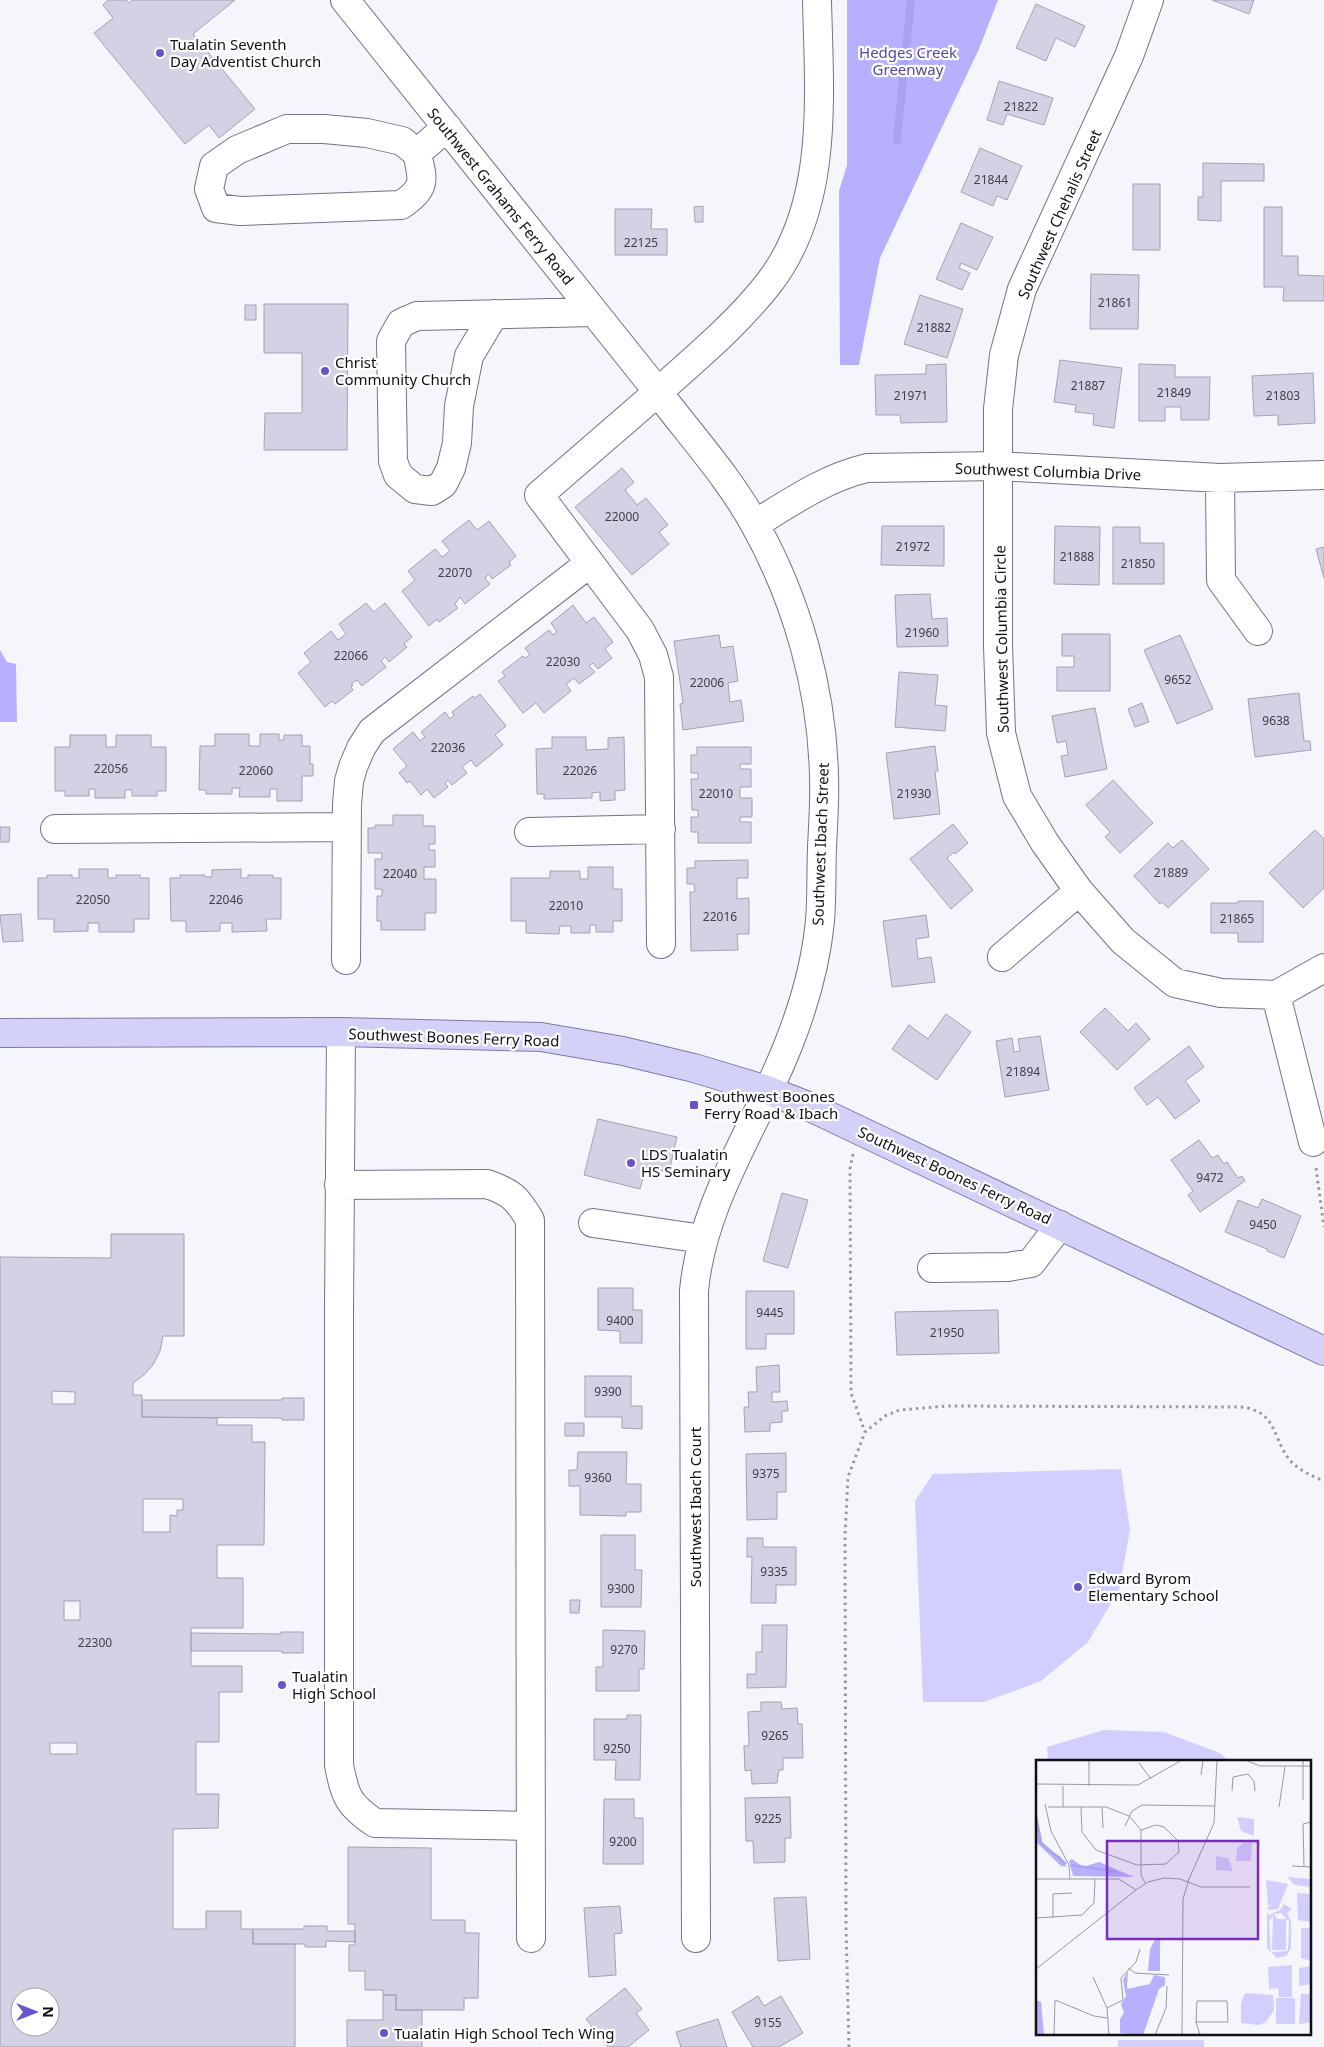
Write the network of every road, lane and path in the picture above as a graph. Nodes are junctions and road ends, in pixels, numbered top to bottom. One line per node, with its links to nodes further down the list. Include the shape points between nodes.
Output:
1 (345, 0): 4 (street, Southwest Grahams Ferry Road)
2 (817, 0): 8 (street, via 814,172 806,211 792,247 770,282 736,322)
3 (1149, 0): 9 (street, Southwest Chehalis Street, via 1098,128 1022,289 1004,355 998,409)
4 (447, 128): 5 (street); 6 (street, Southwest Grahams Ferry Road)
5 (417, 153): 5 (street, via 402,141 367,133 287,129 237,150 214,166 209,189 216,208 240,211 401,205 415,196 423,180)
6 (594, 312): 7 (street); 8 (street, Southwest Grahams Ferry Road)
7 (494, 314): 7 (street, via 417,316 401,322 391,341 393,461 398,475 414,489 432,491 443,484 451,468 469,356)
8 (658, 392): 12 (street, Southwest Ibach Street); 13 (street, via 539,495)
9 (999, 466): 11 (street, Southwest Columbia Drive); 12 (street, Southwest Columbia Drive, via 866,468 816,486); 19 (street, Southwest Columbia Circle, via 1001,733 1018,796 1045,843)
10 (1324, 474): 11 (street, Southwest Columbia Drive)
11 (1220, 478): 14 (street, via 1221,580)
12 (755, 524): 27 (street, Southwest Ibach Street, via 804,643 816,698 824,776 820,922 815,953 788,1044)
13 (590, 563): 15 (street, via 372,731 353,767); 17 (street, via 647,642 659,677)
14 (1258, 631)
15 (346, 827): 16 (street); 22 (street)
16 (55, 829)
17 (661, 829): 18 (street); 20 (street)
18 (529, 832)
19 (1079, 891): 21 (street); 24 (street, Southwest Columbia Circle, via 1123,941 1175,983 1221,993)
20 (661, 944)
21 (1002, 957)
22 (346, 960)
23 (1324, 968): 24 (street)
24 (1276, 995): 29 (street)
25 (341, 1032): 26 (main road, Southwest Boones Ferry Road); 27 (main road, Southwest Boones Ferry Road, via 550,1039 623,1051); 30 (street)
26 (0, 1033)
27 (767, 1090): 28 (main road, Southwest Boones Ferry Road); 34 (street, Southwest Ibach Court)
28 (861, 1130): 32 (main road, Southwest Boones Ferry Road); 37 (path, via 850,1160 851,1383 854,1405)
29 (1313, 1142): 33 (path)
30 (339, 1185): 39 (street, via 340,1765 344,1789 349,1802 374,1823); 39 (street, via 487,1184 504,1190 520,1202 530,1220)
31 (593, 1223): 34 (street)
32 (1060, 1225): 35 (street, via 1031,1263); 36 (main road, Southwest Boones Ferry Road)
33 (1324, 1227)
34 (703, 1239): 41 (street, Southwest Ibach Court, via 694,1291)
35 (932, 1268)
36 (1324, 1351)
37 (865, 1432): 38 (path, via 885,1416 899,1410 948,1406 1248,1407 1265,1415 1276,1430 1288,1458 1297,1467); 42 (path, via 848,1477 845,1536)
38 (1324, 1481)
39 (530, 1826): 40 (street)
40 (531, 1938)
41 (696, 1938)
42 (849, 2047)

